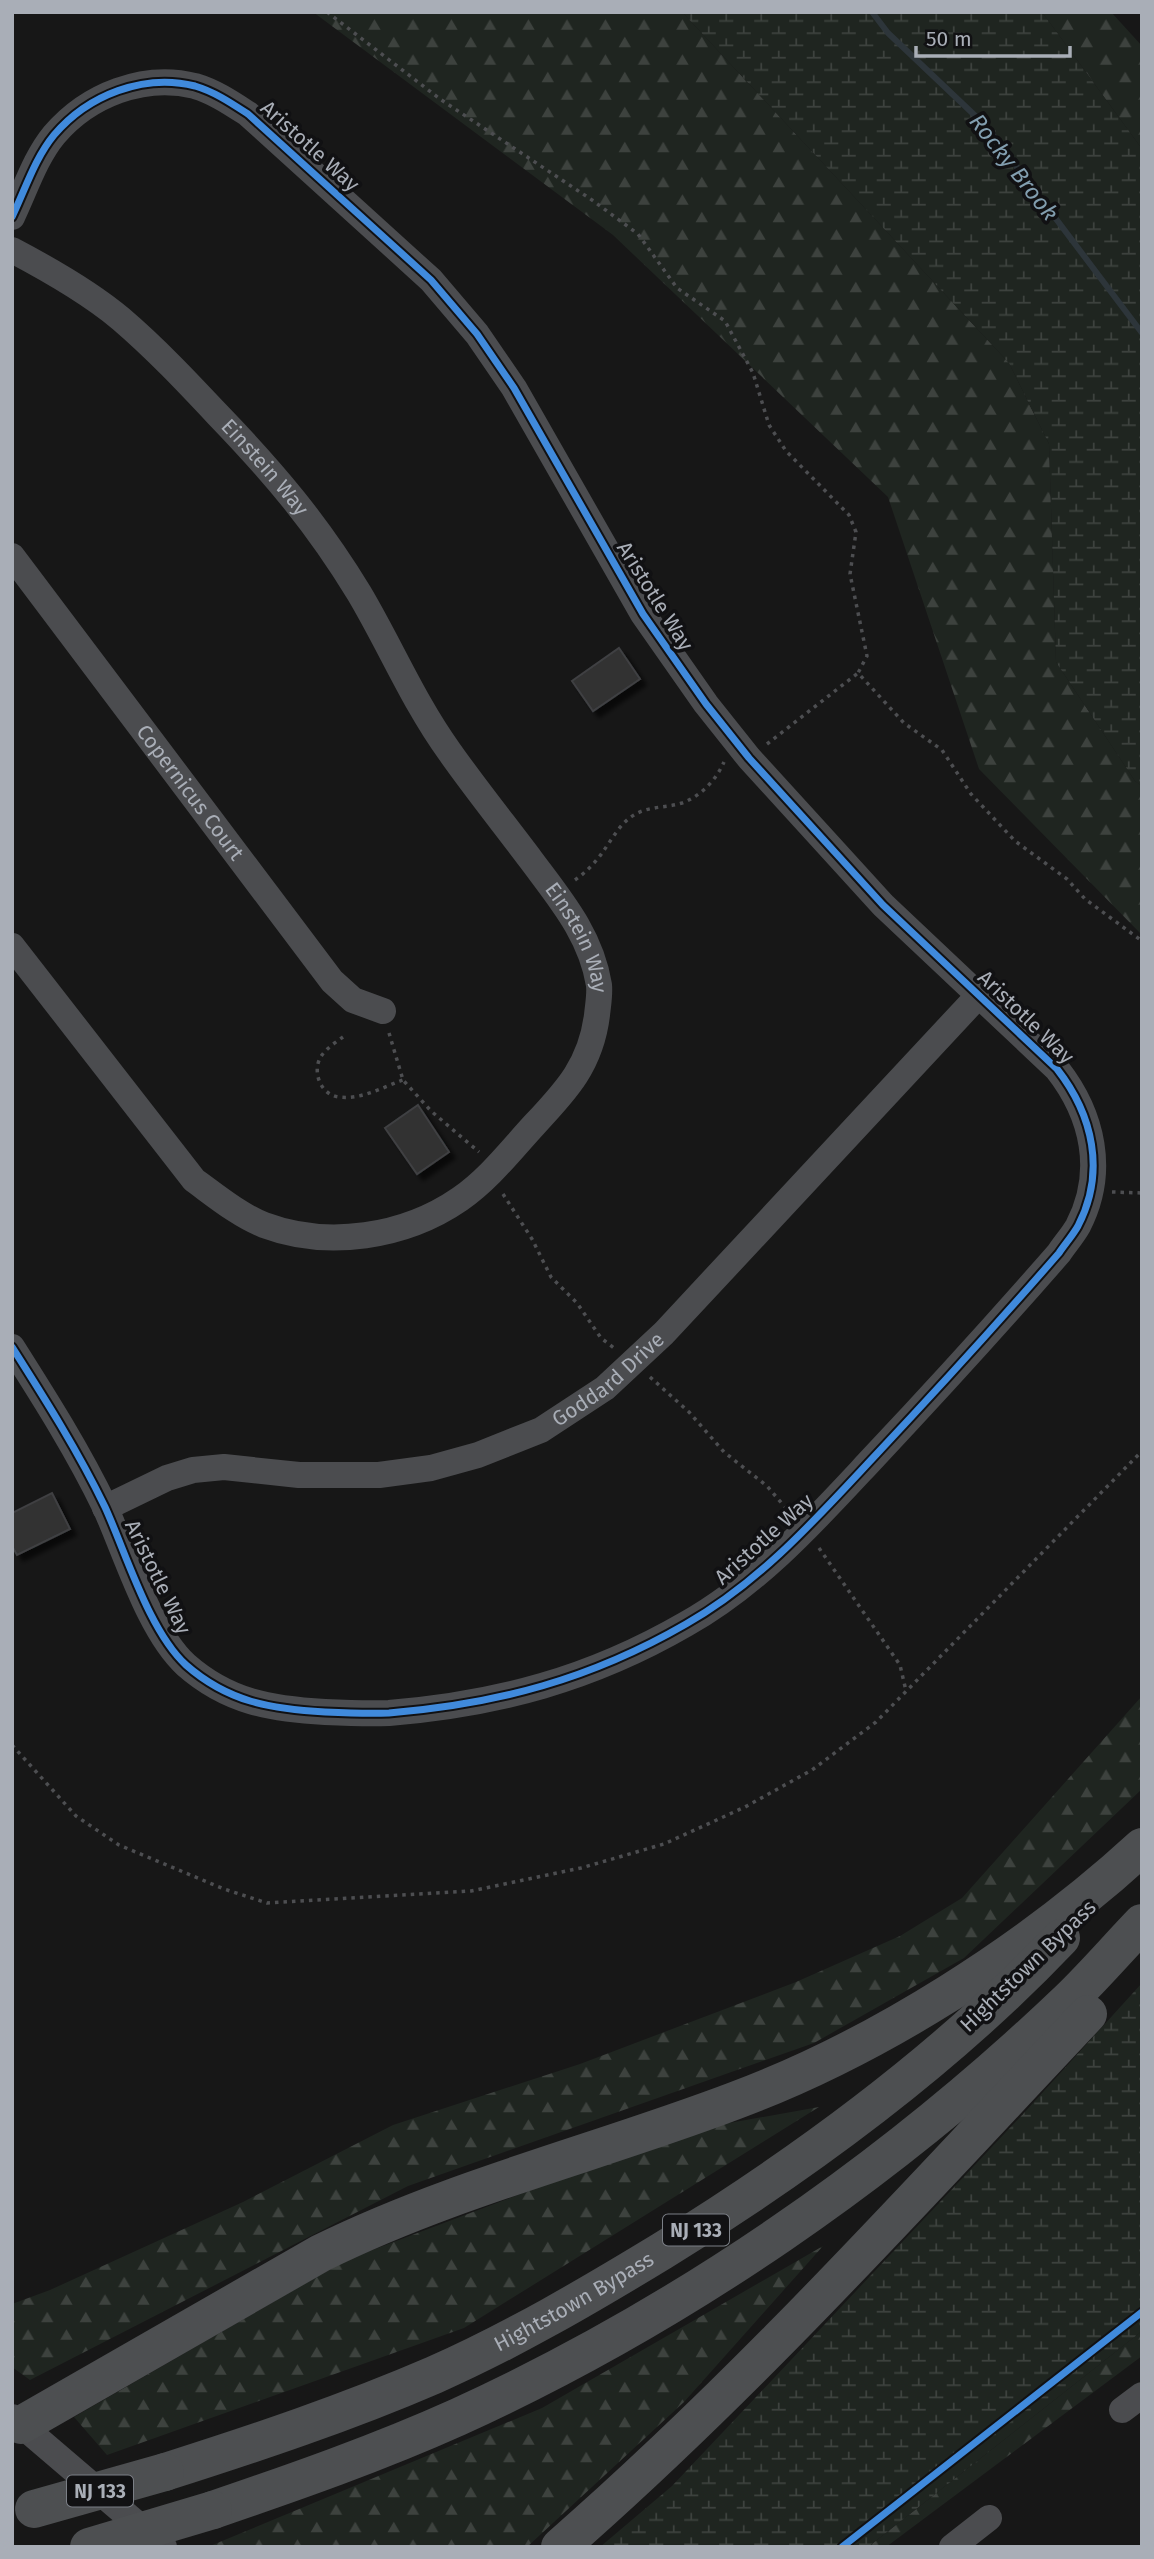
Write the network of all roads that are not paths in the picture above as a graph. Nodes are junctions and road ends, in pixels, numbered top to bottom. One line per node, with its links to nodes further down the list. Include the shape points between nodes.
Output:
1 (12, 217): 5 (street, Aristotle Way, via 54,136 83,108 116,90 146,84 195,86 248,114 431,280 477,334 514,388 643,614 745,753 883,905)
2 (12, 250): 4 (street, Einstein Way, via 118,316 273,472 361,596 448,749 579,926 594,960 600,990 590,1051 577,1075 474,1188 408,1226 348,1237 318,1236 262,1224 194,1180)
3 (12, 556): 6 (street, Copernicus Court, via 332,981 353,1000)
4 (12, 946)
5 (979, 995): 8 (street, Goddard Drive, via 633,1363 541,1430 443,1465 379,1475 299,1475 224,1466 194,1470); 8 (street, Aristotle Way, via 1057,1069 1079,1102 1094,1161 1077,1227 1051,1263 805,1531 689,1623 587,1672 485,1702 372,1714 280,1710 243,1700 185,1664 162,1634)
6 (383, 1011)
7 (12, 1347): 8 (street, Aristotle Way)
8 (105, 1508)
9 (1142, 1847): 13 (highway, via 989,1967 908,2018 823,2062 736,2101 372,2228)
10 (1142, 1853): 14 (highway, Hightstown Bypass / NJ 133, bridge, via 1036,1964 899,2084 807,2155 604,2287 436,2374 349,2410 165,2472)
11 (1142, 1923): 16 (highway, NJ 133, bridge, via 1021,2044 930,2121 836,2194 630,2328 544,2375 367,2455 213,2510)
12 (1142, 1951): 18 (highway, via 780,2340)
13 (17, 2421): 17 (street)
14 (23, 2511)
15 (989, 2518): 19 (street)
16 (89, 2547)
17 (164, 2547)
18 (560, 2547)
19 (952, 2547)

